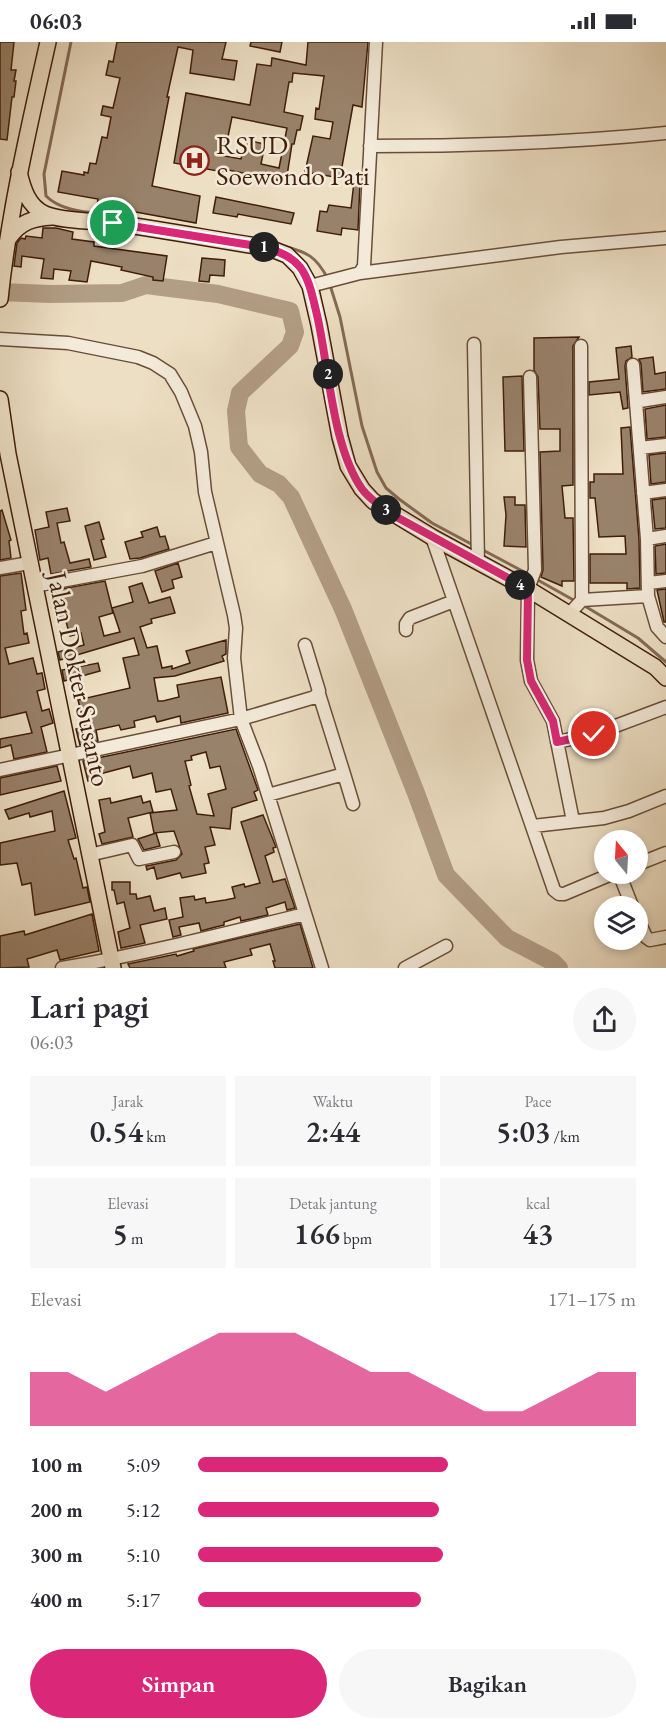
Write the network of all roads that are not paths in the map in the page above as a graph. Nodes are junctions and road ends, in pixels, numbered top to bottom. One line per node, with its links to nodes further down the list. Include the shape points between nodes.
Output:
1 (48, 42): 5 (main road)
2 (376, 42): 4 (street)
3 (666, 134): 4 (street, via 586,141)
4 (370, 146): 10 (street, via 364,266)
5 (19, 172): 6 (main road, via 28,200); 7 (main road)
6 (51, 216): 9 (main road, via 20,225); 11 (main road, via 269,248 287,255)
7 (5, 224): 9 (main road)
8 (666, 238): 10 (street)
9 (7, 241): 12 (main road)
10 (360, 273): 11 (street)
11 (310, 286): 26 (main road, via 348,466 373,501)
12 (0, 299)
13 (0, 339): 28 (street, via 68,343 153,363 170,374 195,426)
14 (474, 345): 30 (street)
15 (582, 346): 37 (street)
16 (633, 365): 20 (street)
17 (530, 377): 35 (street, via 534,570)
18 (666, 397): 20 (street, via 640,400)
19 (0, 399): 29 (main road, Jalan Dokter Susanto)
20 (636, 405): 22 (street)
21 (666, 445): 22 (street)
22 (640, 448): 24 (street)
23 (666, 490): 24 (street)
24 (643, 494): 27 (street)
25 (666, 536): 27 (street)
26 (432, 537): 30 (main road); 38 (street)
27 (647, 539): 33 (street)
28 (216, 543): 34 (street, via 142,566); 47 (street, via 236,628 234,658)
29 (29, 563): 31 (street); 34 (main road, Jalan Dokter Susanto)
30 (478, 563): 35 (main road)
31 (0, 568)
32 (666, 581): 33 (street)
33 (649, 583): 36 (street)
34 (34, 586): 49 (main road, Jalan Dokter Susanto)
35 (528, 589): 39 (main road); 48 (street, via 527,660 531,681 553,721)
36 (648, 596): 37 (street); 40 (street)
37 (582, 600): 39 (street)
38 (454, 601): 41 (street, via 410,618); 56 (street)
39 (569, 614): 44 (main road, via 656,667)
40 (662, 626): 42 (street)
41 (406, 630)
42 (666, 637)
43 (305, 645): 45 (street)
44 (666, 678)
45 (319, 694): 47 (street); 51 (street)
46 (666, 707): 48 (street, via 594,734)
47 (241, 719): 49 (street); 52 (street)
48 (557, 742): 55 (street)
49 (68, 755): 50 (street); 59 (main road, Jalan Dokter Susanto)
50 (0, 770)
51 (344, 774): 52 (street); 54 (street)
52 (268, 795): 62 (street)
53 (666, 796): 55 (street, via 613,816)
54 (352, 804)
55 (573, 822): 56 (street)
56 (533, 826): 61 (street, via 556,892 564,894)
57 (174, 852): 59 (street, via 139,859 132,845)
58 (666, 853): 60 (street)
59 (89, 855): 66 (main road, Jalan Dokter Susanto)
60 (648, 860)
61 (594, 881)
62 (304, 914): 66 (street); 69 (street)
63 (666, 937): 64 (street)
64 (648, 938)
65 (446, 946): 67 (street)
66 (112, 964): 68 (street)
67 (420, 964): 70 (street)
68 (62, 968)
69 (322, 968)
70 (405, 968)

